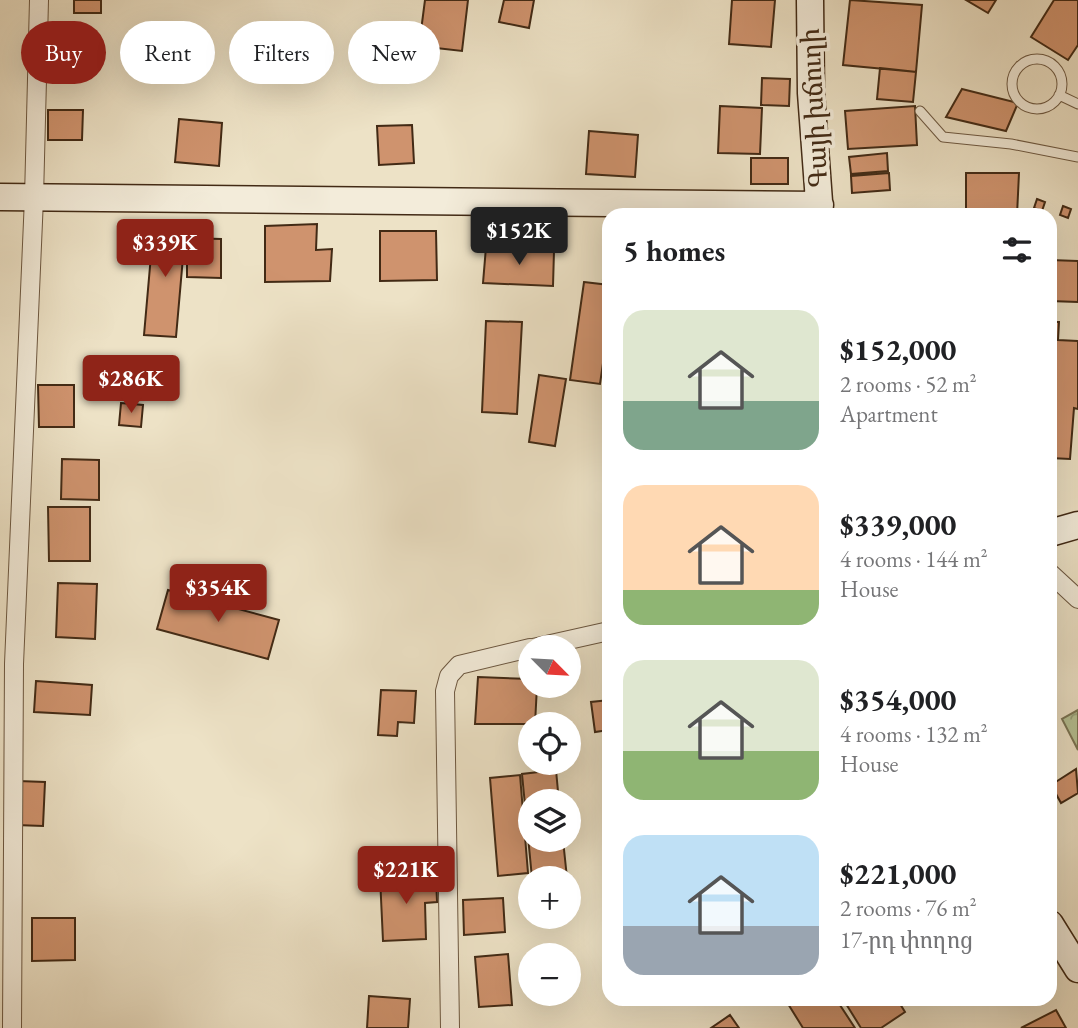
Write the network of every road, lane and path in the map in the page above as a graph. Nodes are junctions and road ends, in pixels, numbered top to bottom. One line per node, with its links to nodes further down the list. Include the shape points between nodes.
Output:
1 (39, 0): 8 (street)
2 (810, 0): 10 (main road, Գայի խճուղի)
3 (1059, 95): 3 (lane, via 1062,79 1054,65 1031,60 1018,68 1013,83 1024,104 1047,106); 4 (lane)
4 (1078, 104)
5 (920, 111): 6 (lane, via 943,137)
6 (1078, 157)
7 (0, 197): 8 (main road)
8 (34, 198): 9 (main road); 18 (street)
9 (689, 208)
10 (820, 208)
11 (1078, 525): 12 (main road)
12 (1057, 531)
13 (1057, 580): 14 (street)
14 (1078, 599)
15 (602, 633): 16 (street)
16 (581, 637)
17 (518, 651): 22 (street, via 459,665 445,691)
18 (7, 665): 21 (street)
19 (1057, 935): 20 (main road)
20 (1078, 969)
21 (12, 1028)
22 (450, 1028)

